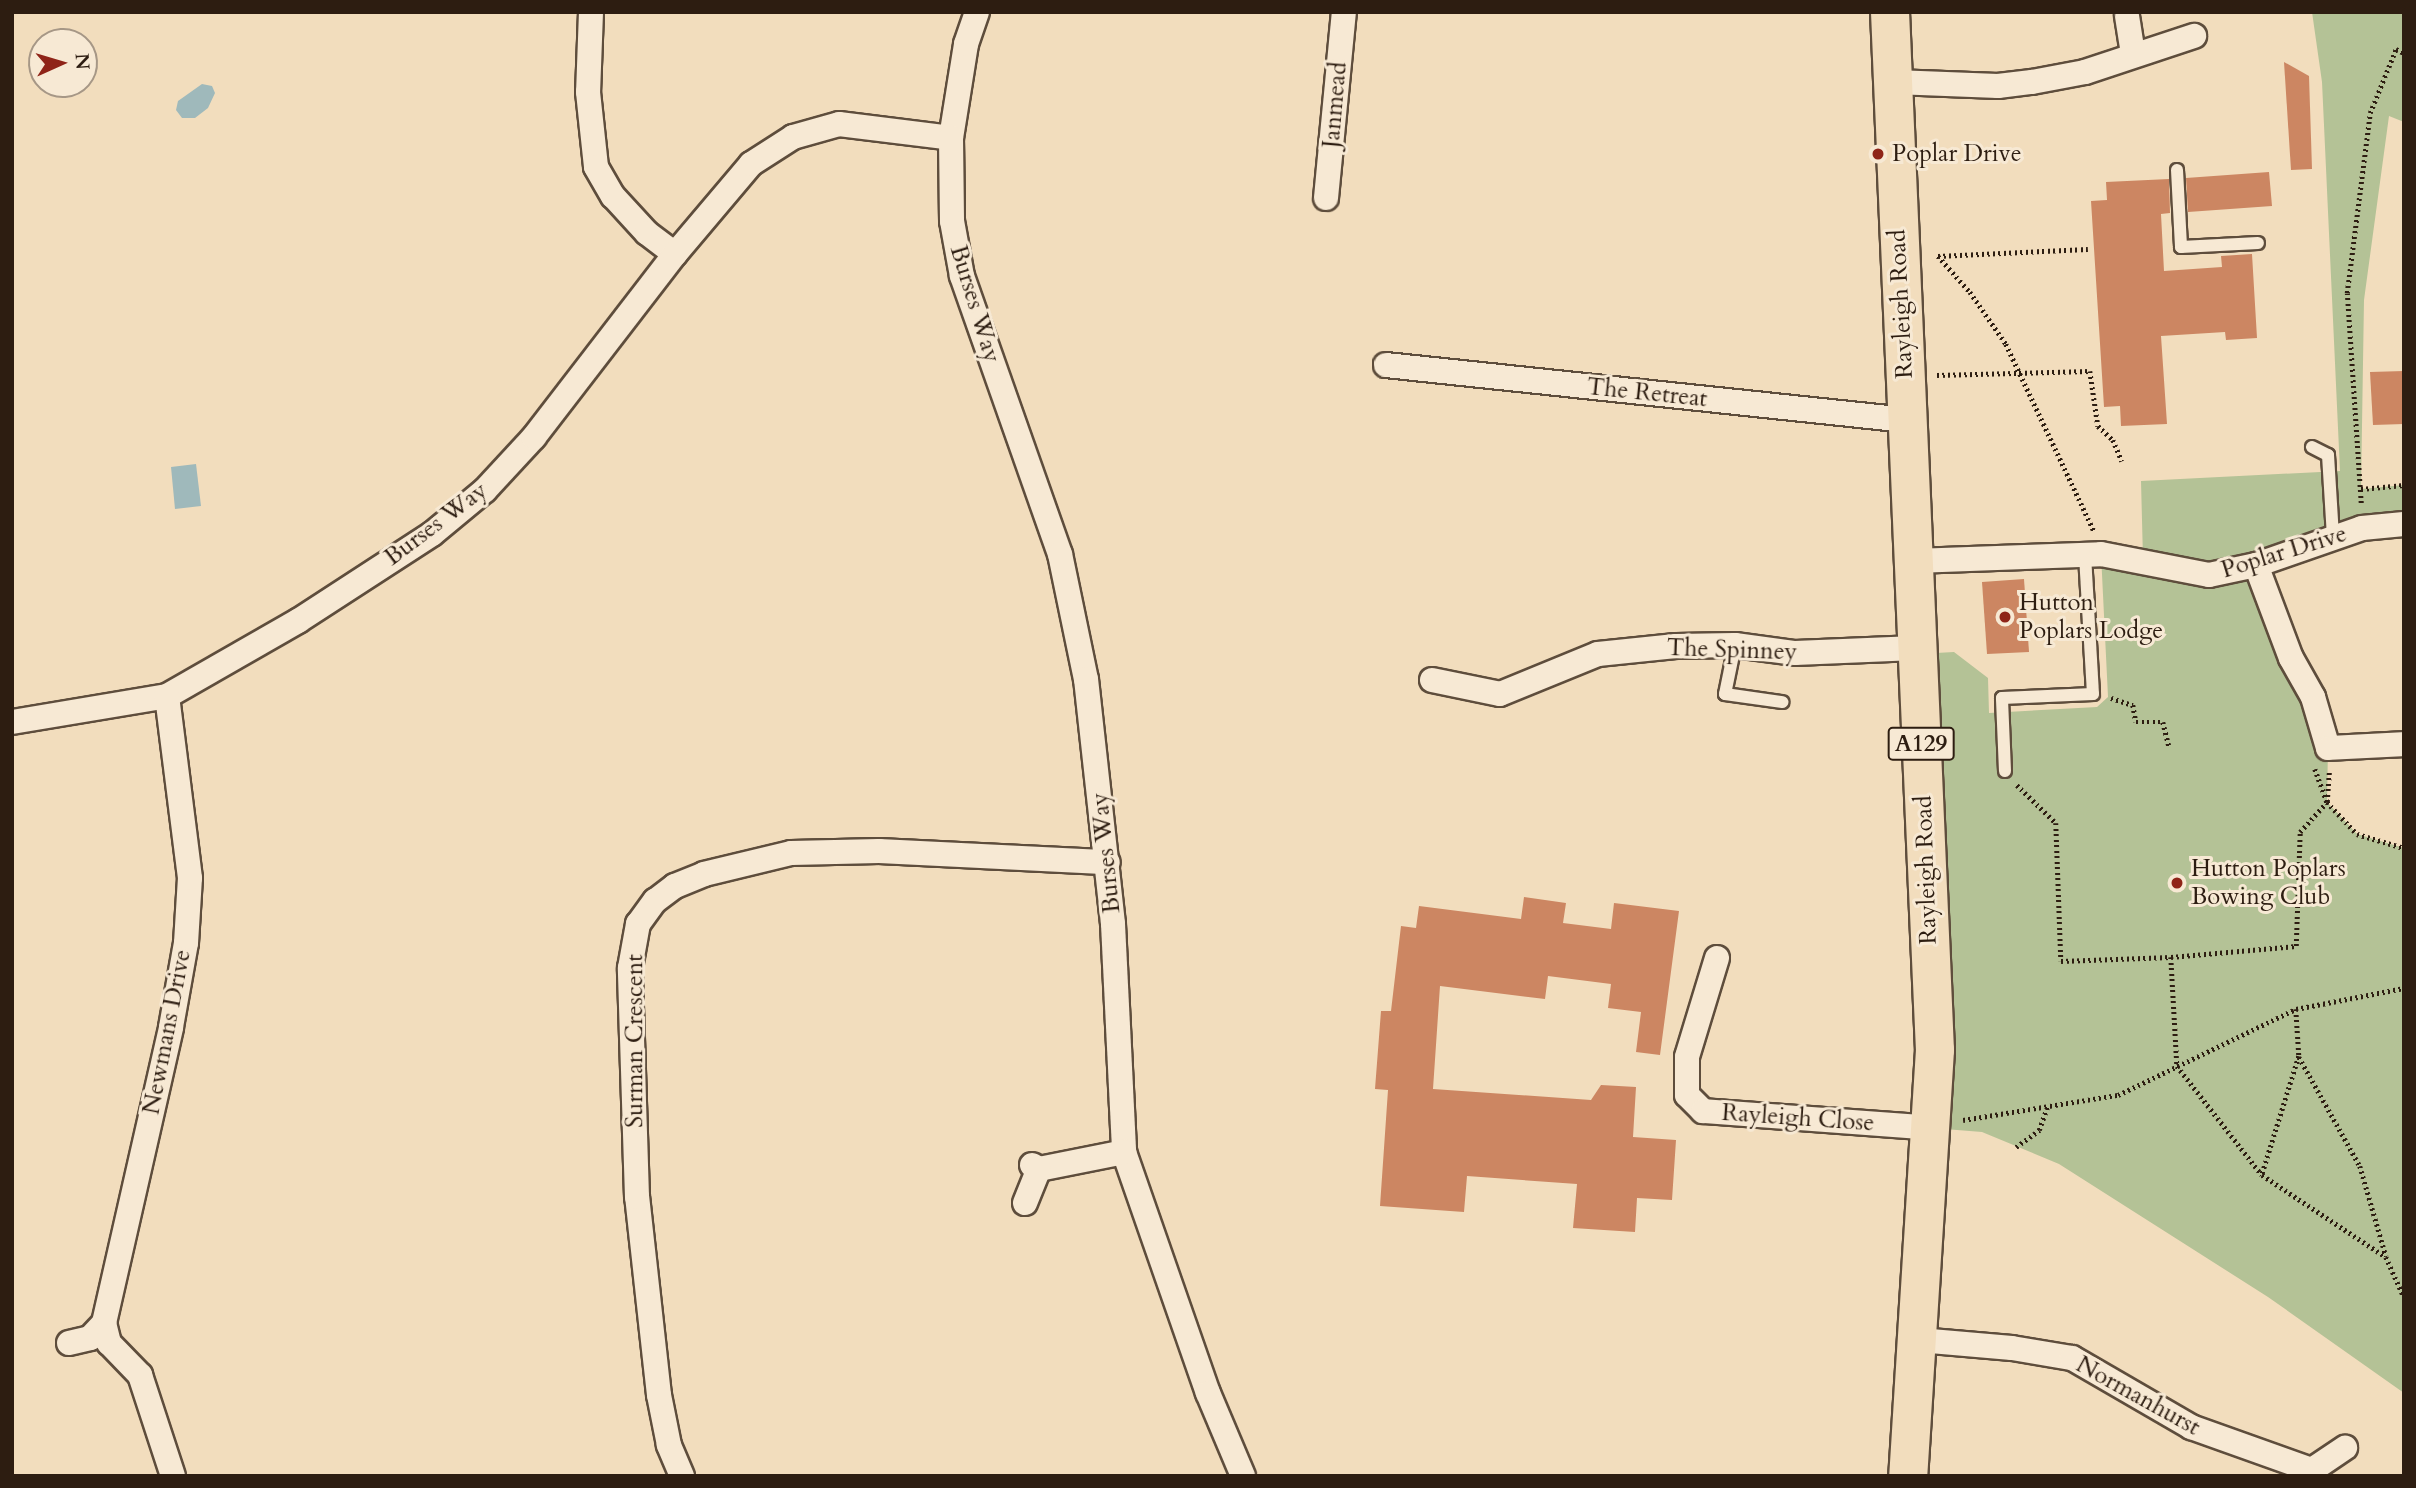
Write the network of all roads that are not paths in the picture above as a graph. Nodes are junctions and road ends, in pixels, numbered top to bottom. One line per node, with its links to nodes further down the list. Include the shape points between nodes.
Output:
1 (591, 12): 13 (street, via 588,92 596,167 630,215)
2 (976, 12): 9 (street)
3 (1344, 12): 11 (street, Janmead)
4 (1890, 12): 8 (main road, Rayleigh Road / A129)
5 (2127, 16): 7 (street)
6 (2194, 36): 7 (street)
7 (2133, 54): 8 (street, via 2085,72 1998,86)
8 (1894, 82): 15 (main road, Rayleigh Road / A129)
9 (951, 138): 13 (street, Burses Way, via 839,124 793,137 751,164); 30 (street, Burses Way, via 952,221 962,276 1060,554 1086,678)
10 (2177, 170): 12 (lane, via 2181,247)
11 (1326, 198)
12 (2258, 243)
13 (675, 254): 25 (street, Burses Way, via 534,437 485,490 432,534 298,621)
14 (1386, 365): 15 (street, The Retreat)
15 (1907, 420): 20 (main road, Rayleigh Road / A129)
16 (2312, 447): 18 (lane, via 2328,455)
17 (2404, 524): 18 (street, Poplar Drive, via 2362,528)
18 (2333, 537): 21 (street, Poplar Drive)
19 (2093, 554): 20 (street, Poplar Drive); 21 (street, Poplar Drive, via 2209,575); 29 (lane, via 2093,694 2001,698)
20 (1914, 561): 23 (main road, Rayleigh Road / A129)
21 (2256, 565): 28 (street, via 2291,658 2313,697 2328,748)
22 (1735, 645): 23 (street, The Spinney, via 1795,653); 24 (street, The Spinney, via 1598,654 1500,694); 26 (lane, via 1725,694)
23 (1916, 648): 32 (main road, Rayleigh Road / A129, via 1935,1051)
24 (1432, 680)
25 (167, 696): 27 (street, Burses Way); 35 (street, Newmans Drive, via 190,878 186,943 172,1027)
26 (1782, 702)
27 (12, 722)
28 (2404, 744)
29 (2005, 771)
30 (1108, 862): 33 (street, Burses Way); 41 (street, Surman Crescent, via 791,853 704,874 676,886 655,901 638,924 630,968 637,1197 659,1395 669,1446)
31 (1717, 958): 32 (street, Rayleigh Close, via 1687,1057 1687,1095 1703,1111)
32 (1931, 1128): 36 (main road, Rayleigh Road / A129)
33 (1124, 1152): 34 (street, via 1036,1167); 42 (street, Burses Way, via 1190,1343)
34 (1025, 1203)
35 (104, 1323): 37 (street, via 90,1338); 40 (street, via 109,1343 140,1375)
36 (1919, 1340): 39 (street, Normanhurst, via 2072,1358 2191,1427); 43 (main road, Rayleigh Road / A129)
37 (69, 1343)
38 (2344, 1448): 39 (street, Normanhurst)
39 (2313, 1473)
40 (173, 1476)
41 (682, 1476)
42 (1243, 1476)
43 (1908, 1476)

